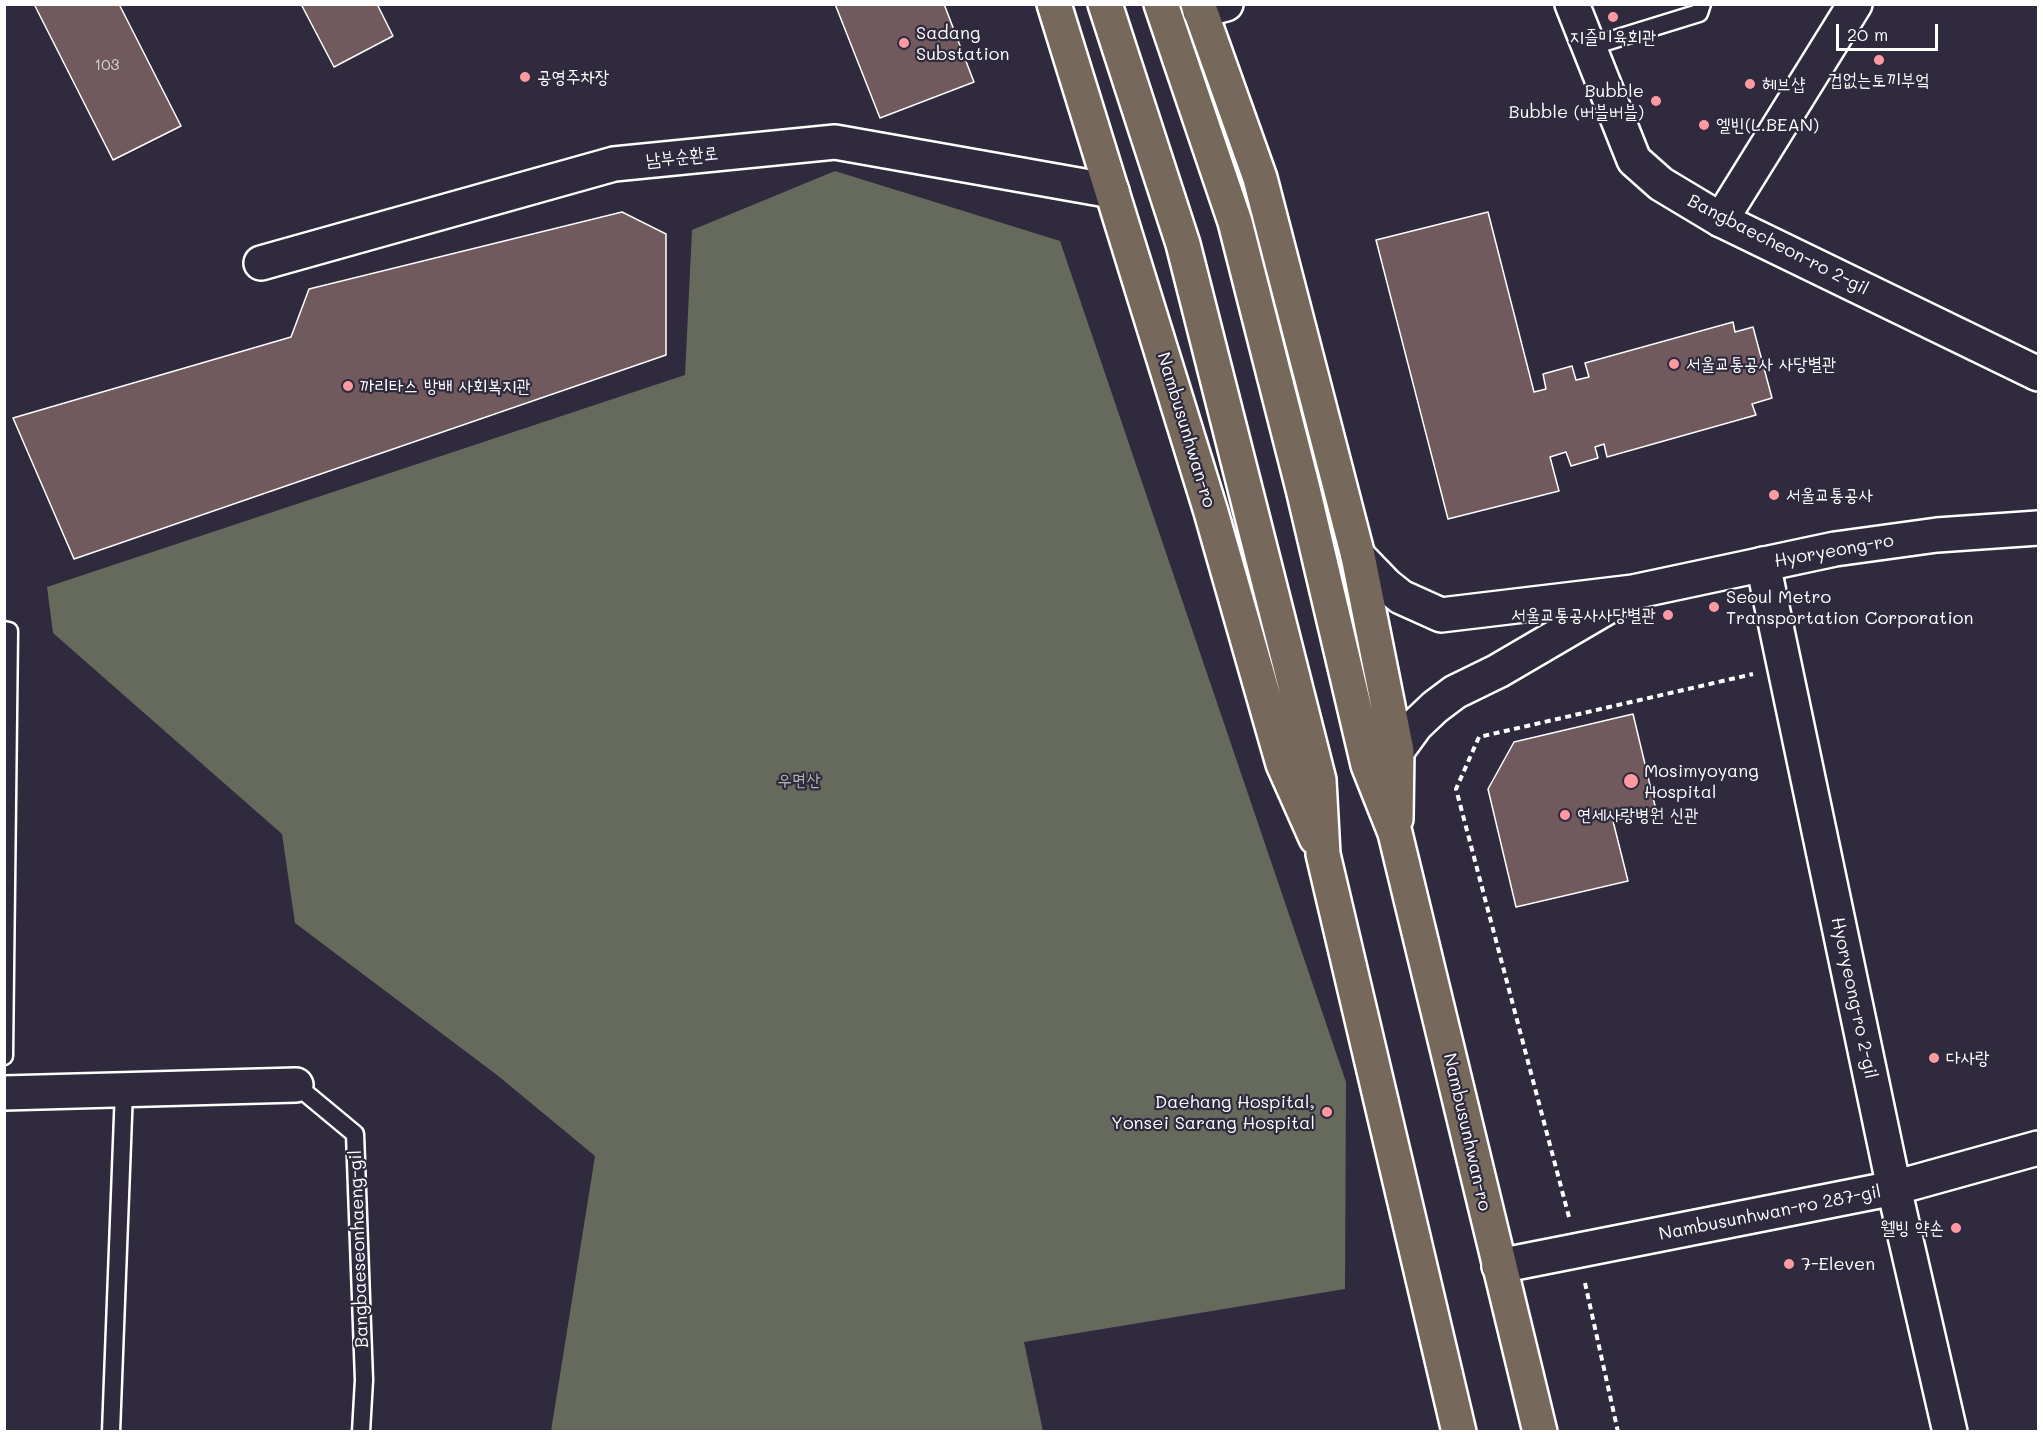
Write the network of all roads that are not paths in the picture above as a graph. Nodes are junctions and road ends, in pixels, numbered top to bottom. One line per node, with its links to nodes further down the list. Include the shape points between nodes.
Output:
1 (1054, 4): 9 (main road, Nambusunhwan-ro)
2 (1105, 4): 20 (main road, Nambusunhwan-ro, via 1183,244 1319,780)
3 (1161, 4): 19 (main road, Nambusunhwan-ro, via 1226,193 1303,489 1368,765)
4 (1572, 4): 8 (street, Bangbaecheon-ro 2-gil)
5 (1702, 4): 8 (lane, via 1699,14)
6 (1855, 4): 10 (street)
7 (1208, 7): 14 (main road, Nambusunhwan-ro, via 1260,178)
8 (1589, 47): 10 (street, Bangbaecheon-ro 2-gil, via 1634,160 1661,184)
9 (1112, 191): 11 (street, 남부순환로, via 835,142 614,164); 20 (main road, Nambusunhwan-ro, via 1211,512 1282,764)
10 (1721, 220): 12 (street, Bangbaecheon-ro 2-gil)
11 (261, 263)
12 (2038, 374)
13 (2038, 528): 15 (street, Hyoryeong-ro, via 1937,535)
14 (1358, 555): 16 (street, via 1401,597 1441,615); 18 (main road, Nambusunhwan-ro)
15 (1763, 564): 16 (street, Hyoryeong-ro); 26 (street, Hyoryeong-ro 2-gil)
16 (1633, 592): 18 (street, via 1455,692 1416,725)
17 (4, 630): 21 (lane, via 9,631)
18 (1397, 751): 19 (main road, Nambusunhwan-ro)
19 (1395, 833): 27 (main road, Nambusunhwan-ro)
20 (1323, 854): 30 (main road, Nambusunhwan-ro)
21 (4, 1056)
22 (296, 1085): 23 (street, Bangbaeseonhaeng-gil); 29 (lane, Bangbaeseonhaeng-gil, via 355,1134 364,1380)
23 (124, 1090): 24 (street, Bangbaeseonhaeng-gil); 28 (lane)
24 (4, 1093)
25 (2038, 1148): 26 (street, Nambusunhwan-ro 287-gil)
26 (1894, 1188): 27 (street, Nambusunhwan-ro 287-gil); 32 (street, Hyoryeong-ro 2-gil)
27 (1499, 1266): 31 (main road, Nambusunhwan-ro)
28 (111, 1431)
29 (361, 1431)
30 (1459, 1431)
31 (1540, 1431)
32 (1950, 1431)

